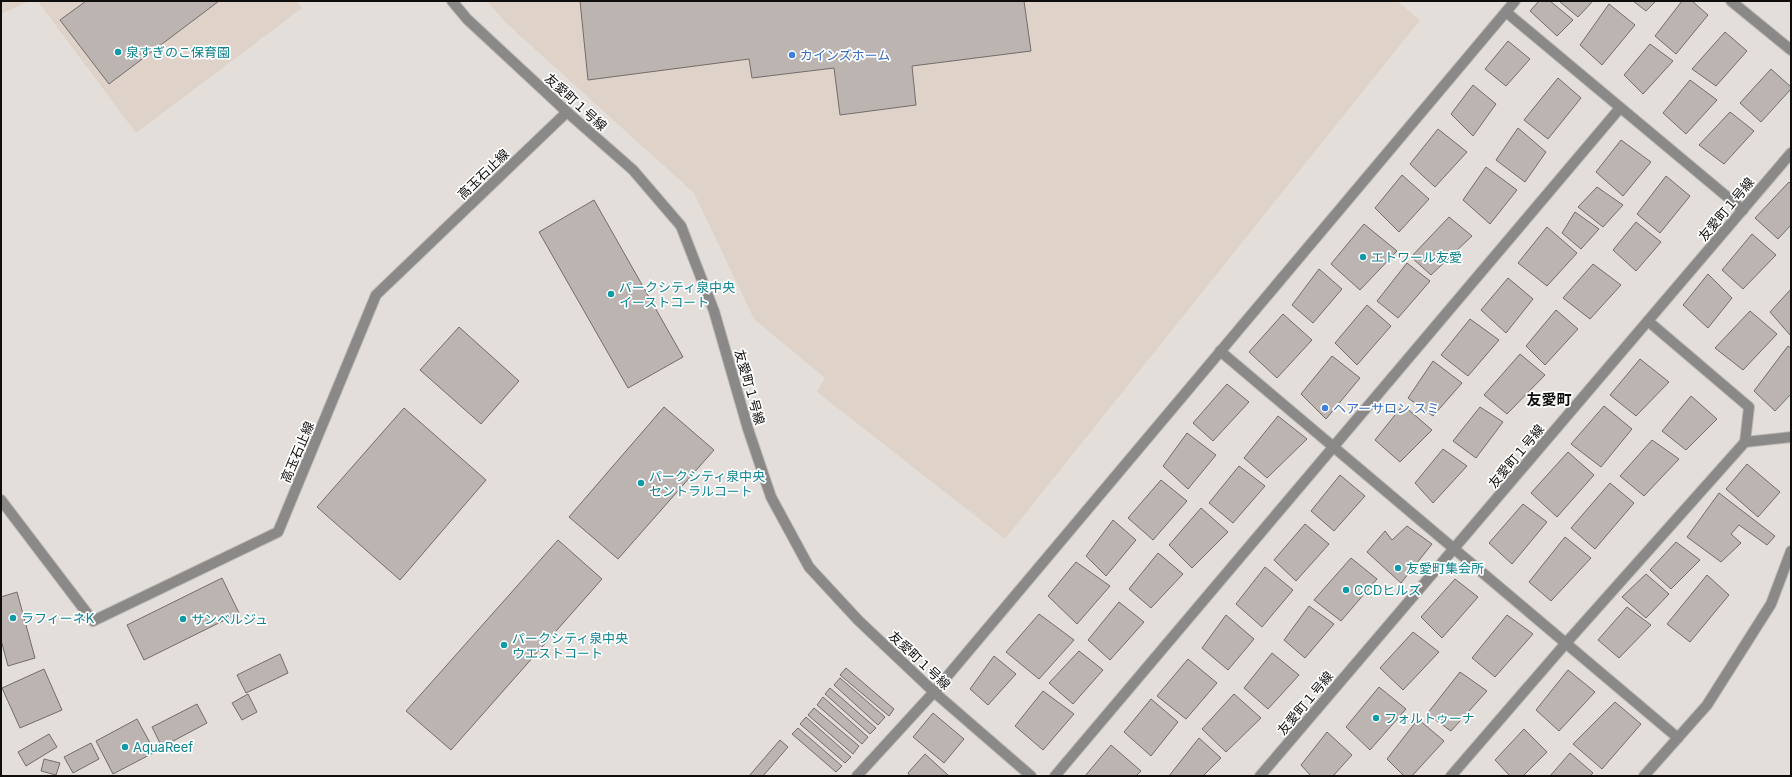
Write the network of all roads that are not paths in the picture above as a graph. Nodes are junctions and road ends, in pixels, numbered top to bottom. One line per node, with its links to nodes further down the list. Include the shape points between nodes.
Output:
1 (452, 1): 7 (street, 友愛町１号線, via 467,19)
2 (1515, 1): 4 (street)
3 (1731, 1): 5 (street)
4 (1506, 12): 6 (street); 11 (street)
5 (1791, 50)
6 (1620, 108): 9 (street); 14 (street)
7 (567, 112): 15 (street, 高玉石止線, via 376,296 278,532 93,622); 19 (street, 友愛町１号線, via 633,170 681,226 714,310 748,429 771,497 810,567 858,620)
8 (1791, 153): 9 (street, 友愛町１号線)
9 (1743, 210): 10 (street, 友愛町１号線)
10 (1648, 321): 13 (street, via 1749,407); 16 (street, 友愛町１号線)
11 (1220, 351): 14 (street); 19 (street)
12 (1791, 437): 13 (street)
13 (1745, 442): 18 (street)
14 (1333, 446): 16 (street); 24 (street)
15 (1, 500)
16 (1454, 549): 18 (street); 21 (street, 友愛町１号線)
17 (1791, 551): 20 (street, via 1771,604 1707,705)
18 (1566, 643): 20 (street); 25 (street)
19 (934, 692): 22 (street); 23 (street, 友愛町１号線)
20 (1678, 738): 26 (street)
21 (1263, 775)
22 (857, 776)
23 (1031, 776)
24 (1055, 776)
25 (1451, 776)
26 (1644, 776)

